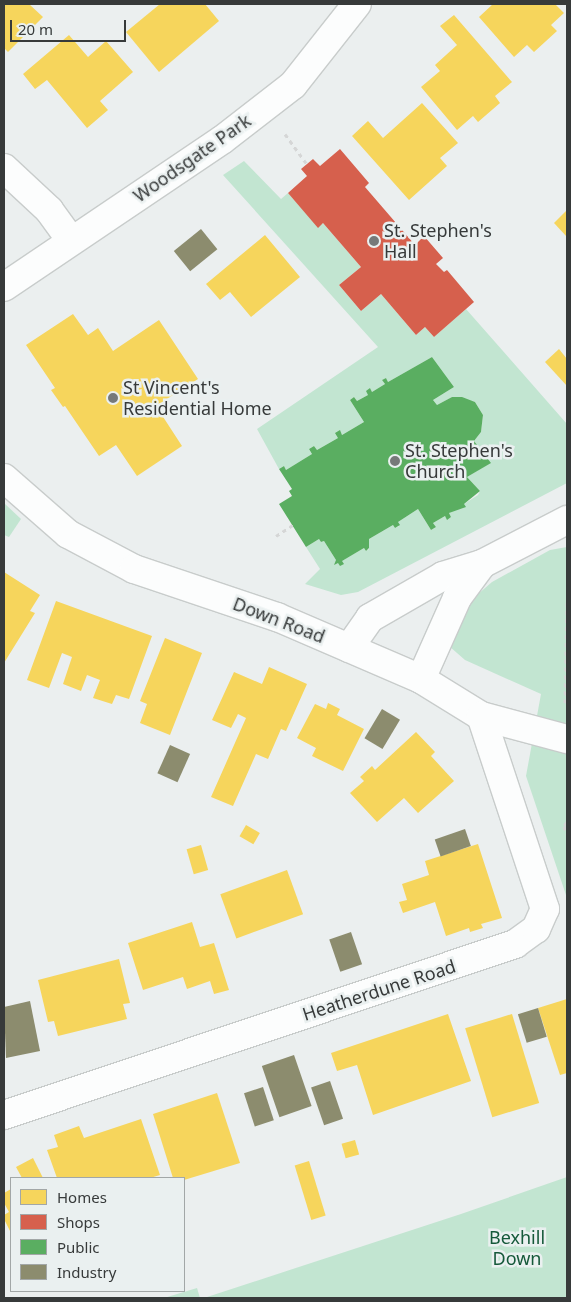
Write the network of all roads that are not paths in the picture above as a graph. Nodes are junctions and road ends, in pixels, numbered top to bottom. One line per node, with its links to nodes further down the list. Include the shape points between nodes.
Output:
1 (357, 4): 3 (street, Woodsgate Park, via 293,85 222,140)
2 (4, 168): 3 (street, via 49,210)
3 (71, 240): 4 (street, Woodsgate Park)
4 (4, 287)
5 (4, 478): 8 (street, Down Road, via 68,534 134,569 277,617)
6 (567, 520): 7 (street)
7 (482, 564): 8 (street, via 443,576 370,618); 9 (street, via 457,598)
8 (349, 648): 9 (street, Down Road)
9 (421, 679): 10 (street, Down Road)
10 (481, 716): 11 (street, Down Road); 12 (street, Heatherdune Road, via 546,909 536,929 515,944)
11 (565, 738)
12 (4, 1115)

